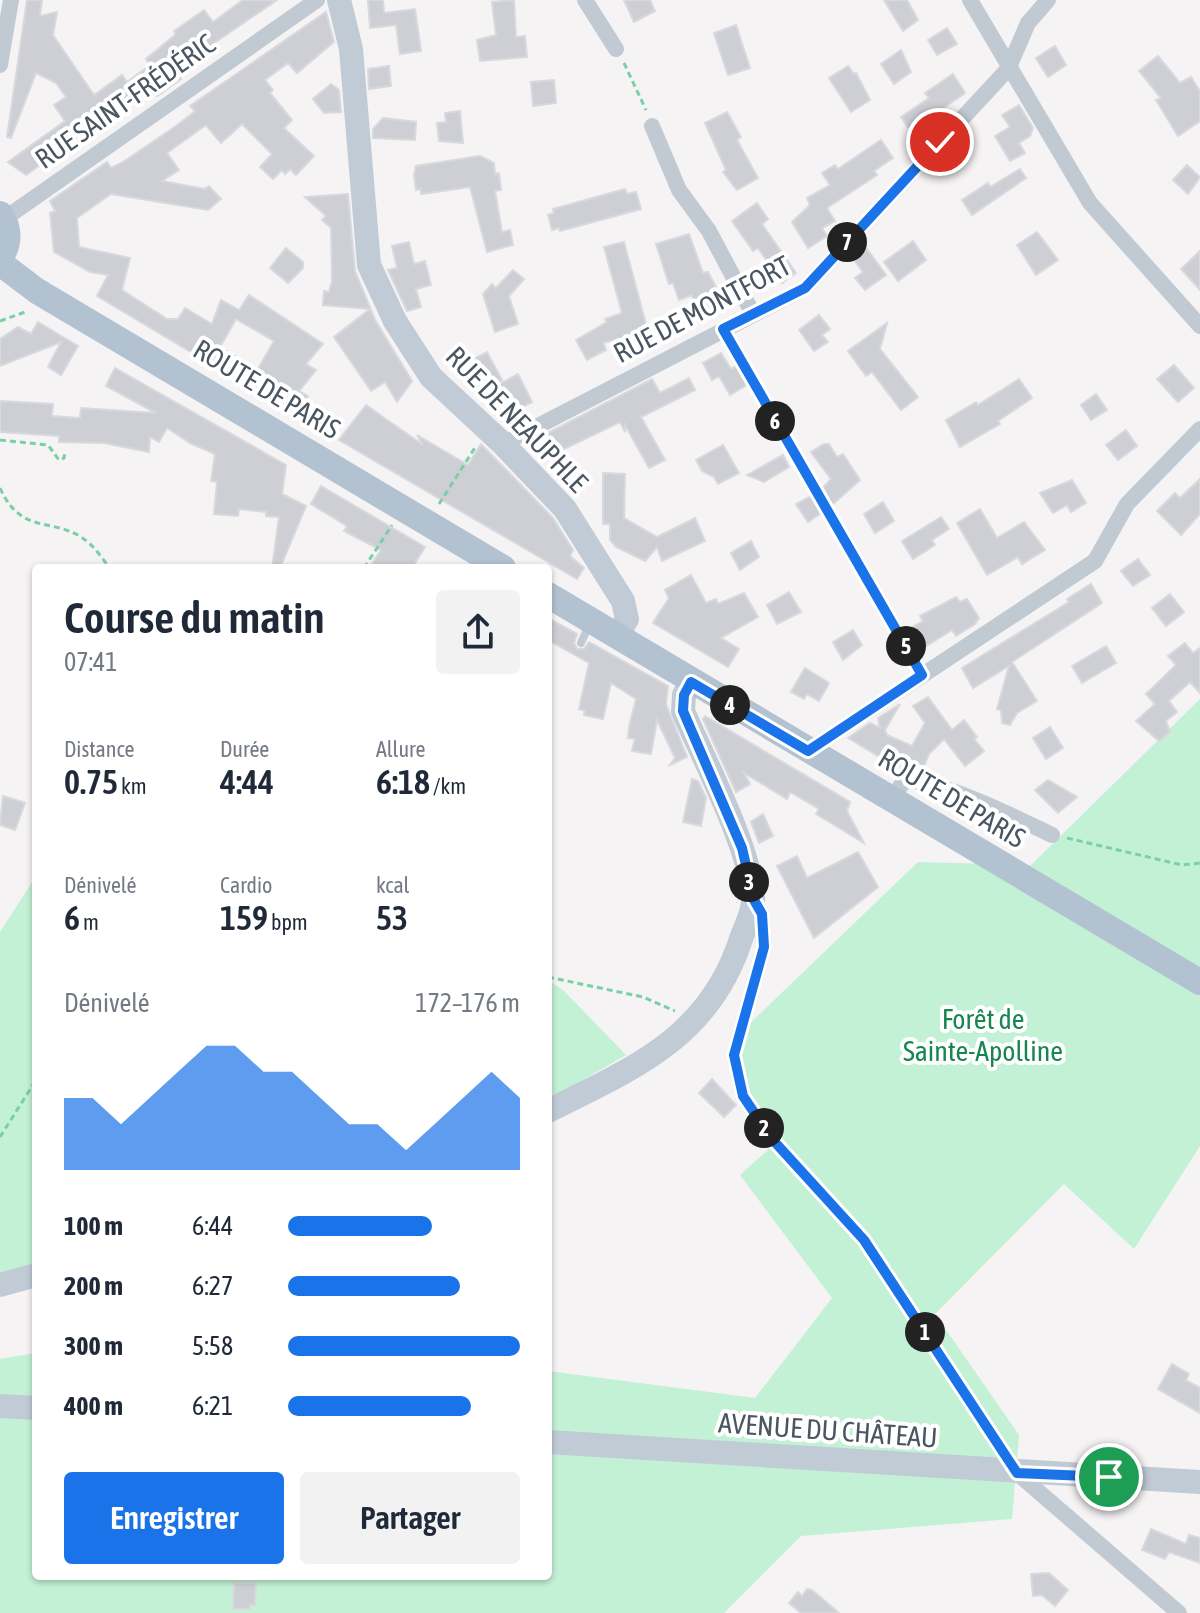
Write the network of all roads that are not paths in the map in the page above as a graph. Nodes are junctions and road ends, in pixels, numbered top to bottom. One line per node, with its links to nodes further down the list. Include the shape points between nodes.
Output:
1 (11, 0): 8 (street)
2 (317, 0): 11 (street, RUE SAINT-FRÉDÉRIC)
3 (339, 0): 17 (street, RUE DE NEAUPHLE, via 351,49 369,265 395,321 431,377)
4 (585, 0): 7 (street)
5 (970, 0): 9 (street)
6 (1048, 0): 9 (street, RUE DE MONTFORT, via 1028,23)
7 (616, 49)
8 (0, 65)
9 (1008, 69): 13 (street, RUE DE MONTFORT, via 805,288); 14 (street, via 1090,203)
10 (652, 126): 13 (street, via 679,190 709,231)
11 (2, 217): 12 (main road, via 8,241)
12 (0, 260): 18 (main road, ROUTE DE PARIS, via 37,291)
13 (753, 314): 15 (street, RUE DE MONTFORT)
14 (1200, 326)
15 (723, 329): 17 (street, RUE DE MONTFORT); 21 (lane)
16 (1200, 429): 21 (street, via 1127,504 1095,561)
17 (494, 437): 20 (street, RUE DE NEAUPHLE, via 565,509 619,594 627,619)
18 (496, 564)
19 (552, 599): 20 (main road, ROUTE DE PARIS, via 586,632)
20 (617, 636): 22 (main road, ROUTE DE PARIS)
21 (922, 675): 23 (street)
22 (691, 682): 23 (main road, ROUTE DE PARIS); 26 (street, via 683,711 742,848)
23 (808, 751): 24 (main road, ROUTE DE PARIS)
24 (892, 800): 25 (street, via 905,779 930,784 958,791); 27 (main road, ROUTE DE PARIS)
25 (1052, 835)
26 (754, 900): 28 (street, via 730,974 695,1021 664,1049); 34 (street, via 762,914 764,947 734,1055 743,1096 772,1139 864,1240)
27 (1200, 982)
28 (552, 1109)
29 (32, 1276): 30 (street)
30 (0, 1285)
31 (0, 1406): 32 (street)
32 (32, 1408)
33 (552, 1442): 34 (street, AVENUE DU CHÂTEAU)
34 (1017, 1473): 35 (street, AVENUE DU CHÂTEAU); 36 (street)
35 (1200, 1482)
36 (1179, 1613)

